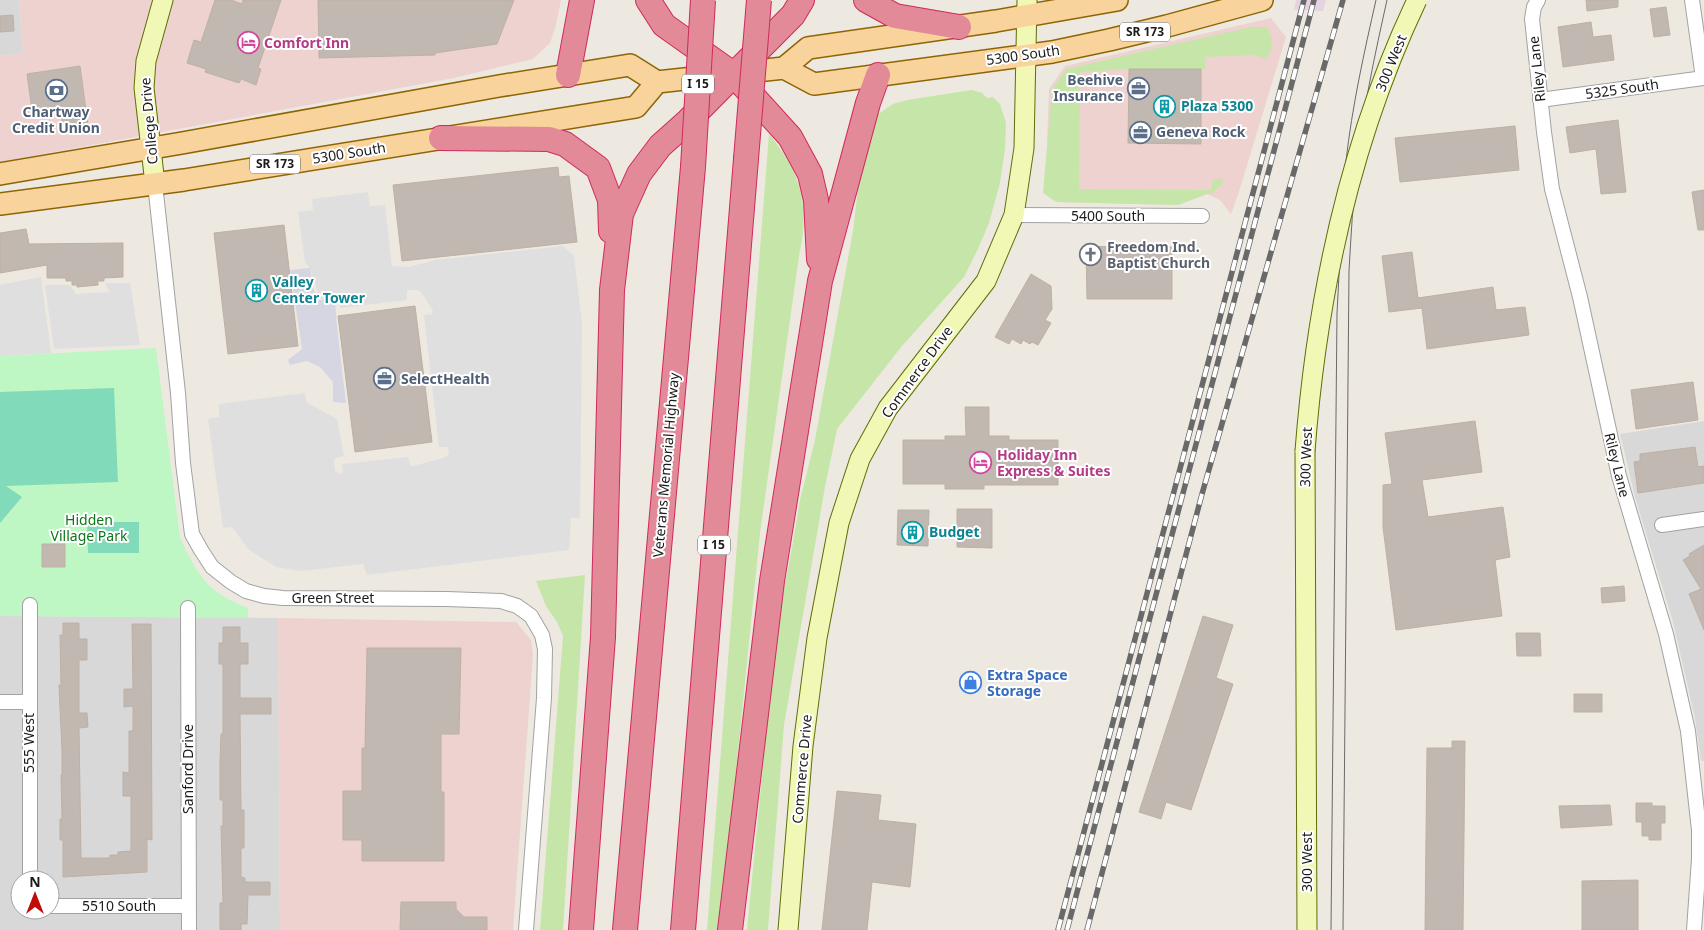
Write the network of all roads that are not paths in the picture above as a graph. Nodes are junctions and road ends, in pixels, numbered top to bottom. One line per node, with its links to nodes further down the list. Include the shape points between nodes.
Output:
1 (163, 0): 24 (street, College Drive, via 146,61 144,88)
2 (582, 0): 18 (highway)
3 (648, 0): 17 (highway, via 664,25)
4 (703, 0): 44 (highway, Veterans Memorial Highway / I 15, bridge, via 693,167)
5 (759, 0): 45 (highway, I 15, bridge)
6 (802, 0): 17 (highway, via 793,15)
7 (866, 0): 14 (highway, via 895,16)
8 (1117, 0): 13 (main road)
9 (1262, 0): 15 (main road, 5300 South / SR 173, via 1109,40)
10 (1417, 0): 48 (street, 300 West, bridge, via 1374,104 1344,201 1314,350 1305,451)
11 (1538, 0): 22 (street, Riley Lane, via 1532,19)
12 (1692, 0): 20 (street)
13 (1026, 8): 14 (main road); 15 (street, Commerce Drive)
14 (959, 27): 16 (main road, via 808,48)
15 (1025, 56): 19 (main road, 5300 South / SR 173); 28 (street, Commerce Drive, via 1024,148)
16 (784, 68): 17 (main road); 19 (main road, 5300 South / SR 173, via 814,84)
17 (733, 74): 21 (main road); 30 (highway, via 790,137 810,174 816,200); 31 (highway, via 660,146 639,174 621,214)
18 (568, 75): 21 (main road, via 630,65); 24 (main road)
19 (878, 75): 30 (highway)
20 (1704, 78): 22 (street, 5325 South)
21 (658, 82): 23 (main road, 5300 South / SR 173, via 636,107)
22 (1540, 100): 49 (street, Riley Lane, via 1552,189 1619,476 1666,634 1688,731 1699,830)
23 (441, 138): 26 (main road, 5300 South / SR 173); 31 (highway, via 549,139 565,144 598,168 610,200)
24 (151, 149): 25 (main road); 26 (street, College Drive)
25 (0, 174)
26 (155, 184): 27 (main road, 5300 South / SR 173); 42 (street, Green Street, via 192,534 212,567 246,592 264,596 501,601 517,606 531,616 542,635 545,648 544,698)
27 (0, 204)
28 (1014, 215): 29 (street, 5400 South); 47 (street, Commerce Drive, via 986,281 888,408 860,459 839,523 817,638 802,746)
29 (1202, 216)
30 (820, 281): 46 (highway, via 772,581)
31 (612, 290): 43 (highway, via 604,637)
32 (1704, 519): 33 (street)
33 (1662, 525)
34 (30, 605): 37 (street, 555 West)
35 (188, 608): 40 (street, Sanford Drive)
36 (0, 702): 37 (street)
37 (29, 702): 38 (street, 555 West)
38 (30, 870)
39 (60, 906): 40 (street, 5510 South)
40 (188, 906): 41 (street, Sanford Drive)
41 (189, 930)
42 (526, 930)
43 (581, 930)
44 (625, 930)
45 (683, 930)
46 (730, 930)
47 (788, 930)
48 (1307, 930)
49 (1694, 930)

